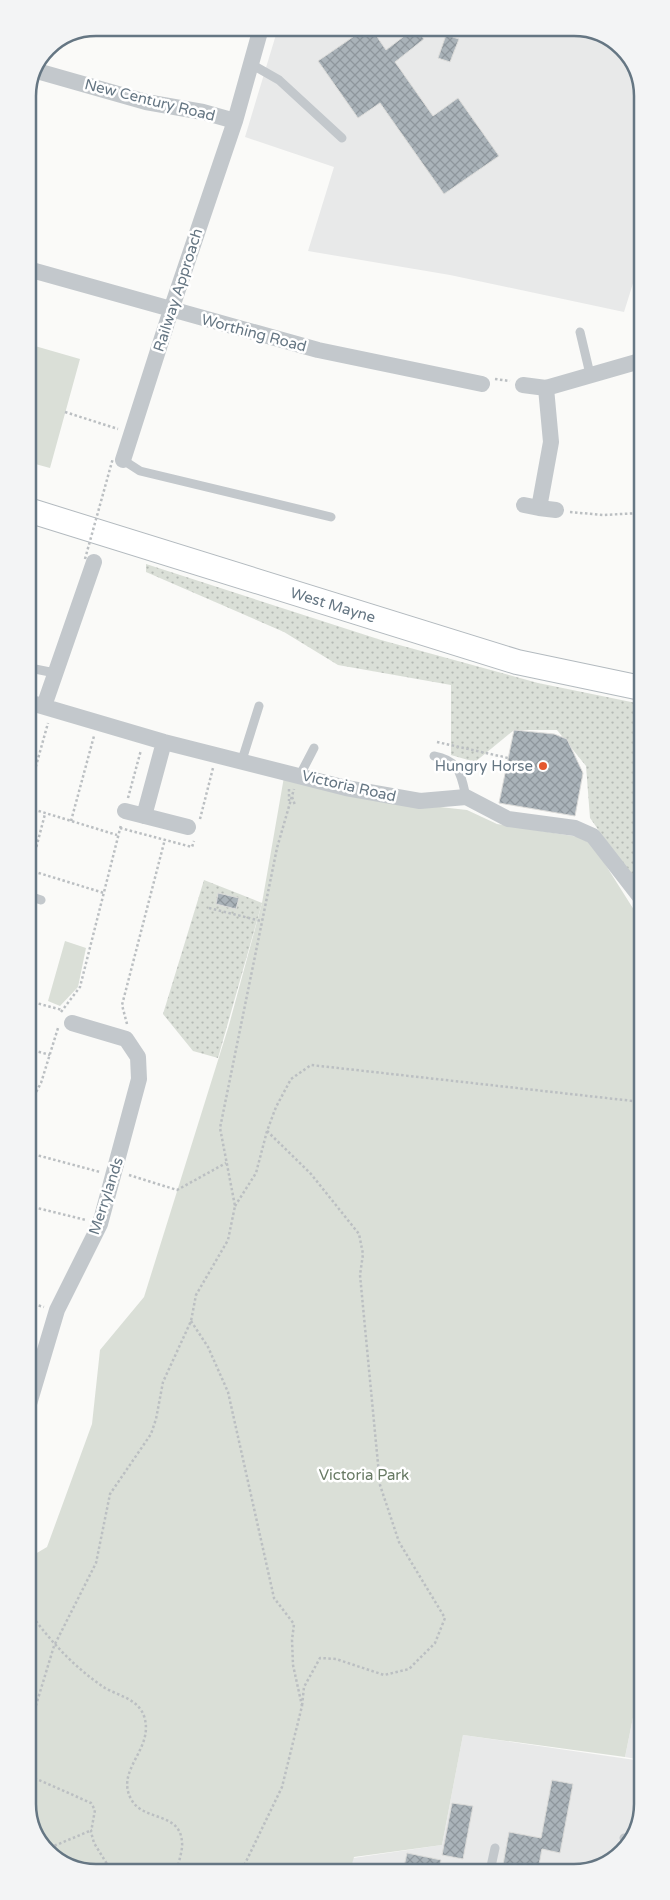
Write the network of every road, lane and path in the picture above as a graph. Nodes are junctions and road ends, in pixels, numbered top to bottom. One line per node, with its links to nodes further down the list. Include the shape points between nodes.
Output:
1 (259, 36): 2 (street, Railway Approach)
2 (251, 64): 4 (street, Railway Approach); 5 (lane, via 279,80)
3 (41, 72): 4 (street, New Century Road, via 146,102 203,112)
4 (235, 122): 7 (street, Railway Approach)
5 (342, 138)
6 (36, 271): 7 (street, Worthing Road)
7 (170, 310): 11 (street, Worthing Road, via 318,350); 15 (street, Railway Approach)
8 (580, 332): 10 (lane)
9 (634, 363): 10 (street)
10 (590, 374): 13 (street)
11 (482, 384): 12 (path, via 484,377)
12 (523, 385): 13 (street)
13 (546, 388): 17 (street, via 551,442 532,506)
14 (65, 412): 15 (path)
15 (132, 433): 16 (street, Railway Approach)
16 (118, 459): 20 (lane, via 140,471); 21 (path, bridge)
17 (556, 510): 19 (path, via 603,515)
18 (36, 512): 24 (main road, West Mayne, via 517,662)
19 (634, 513)
20 (331, 517)
21 (90, 561): 23 (street)
22 (36, 669): 23 (lane)
23 (55, 673): 25 (street)
24 (634, 687)
25 (41, 706): 27 (street, Victoria Road); 29 (path)
26 (259, 706): 36 (lane)
27 (98, 723): 28 (street, Victoria Road); 45 (path)
28 (144, 736): 30 (street, Victoria Road); 42 (path)
29 (36, 739)
30 (164, 742): 33 (street, Victoria Road); 44 (street)
31 (437, 742): 35 (path)
32 (314, 748): 37 (lane)
33 (217, 755): 36 (street, Victoria Road); 47 (path)
34 (434, 756): 39 (lane, via 446,759 461,771)
35 (508, 758)
36 (242, 760): 37 (street, Victoria Road)
37 (300, 775): 38 (path); 39 (street, Victoria Road, via 346,788 420,802)
38 (292, 797): 40 (path); 57 (path)
39 (466, 797): 52 (street, via 508,819 575,828 593,836)
40 (295, 805)
41 (36, 811): 43 (path)
42 (125, 811): 44 (street); 46 (path)
43 (45, 814): 45 (path); 50 (path)
44 (144, 816): 47 (street)
45 (71, 821): 48 (path)
46 (120, 828): 48 (path); 49 (path)
47 (194, 828): 49 (path, via 192,847)
48 (117, 835): 53 (path)
49 (164, 839): 61 (path, via 122,1005 130,1033)
50 (36, 846)
51 (36, 873): 53 (path)
52 (634, 889)
53 (104, 893): 59 (path, via 80,988)
54 (36, 899): 55 (lane)
55 (40, 900)
56 (209, 908): 57 (path)
57 (262, 920): 68 (path, via 220,1128)
58 (36, 1002): 59 (path)
59 (61, 1010): 60 (path); 63 (path)
60 (72, 1023): 61 (street)
61 (126, 1039): 69 (street, Merrylands, via 138,1057 139,1078)
62 (36, 1051): 63 (path)
63 (50, 1055): 64 (path)
64 (36, 1090)
65 (634, 1101): 66 (path, via 311,1065 292,1079 276,1107)
66 (267, 1132): 70 (path, via 256,1173); 78 (path, via 311,1174 359,1234 380,1485 399,1542 445,1618 435,1643 409,1669 384,1675 320,1658 304,1687)
67 (36, 1156): 69 (path)
68 (227, 1162): 69 (path, via 178,1190); 70 (path)
69 (115, 1173): 72 (street, Merrylands)
70 (235, 1206): 73 (path, via 228,1240 196,1296)
71 (36, 1208): 72 (path)
72 (100, 1224): 74 (street, Merrylands, via 57,1310)
73 (191, 1321): 76 (path, via 162,1382 151,1434 110,1494 96,1563); 78 (path, via 208,1347 228,1392 274,1598 294,1624 293,1665)
74 (36, 1380)
75 (36, 1621): 76 (path)
76 (54, 1646): 77 (path); 84 (path, via 106,1688 132,1700 141,1710 147,1734 130,1770 127,1782 129,1796 134,1806 142,1811 174,1823 182,1843)
77 (36, 1705)
78 (302, 1706): 85 (path, via 282,1787)
79 (36, 1779): 80 (path, via 91,1803 95,1810)
80 (92, 1830): 81 (path); 83 (path, via 94,1843)
81 (54, 1846)
82 (495, 1848): 86 (lane)
83 (107, 1864)
84 (178, 1864)
85 (245, 1864)
86 (491, 1864)

